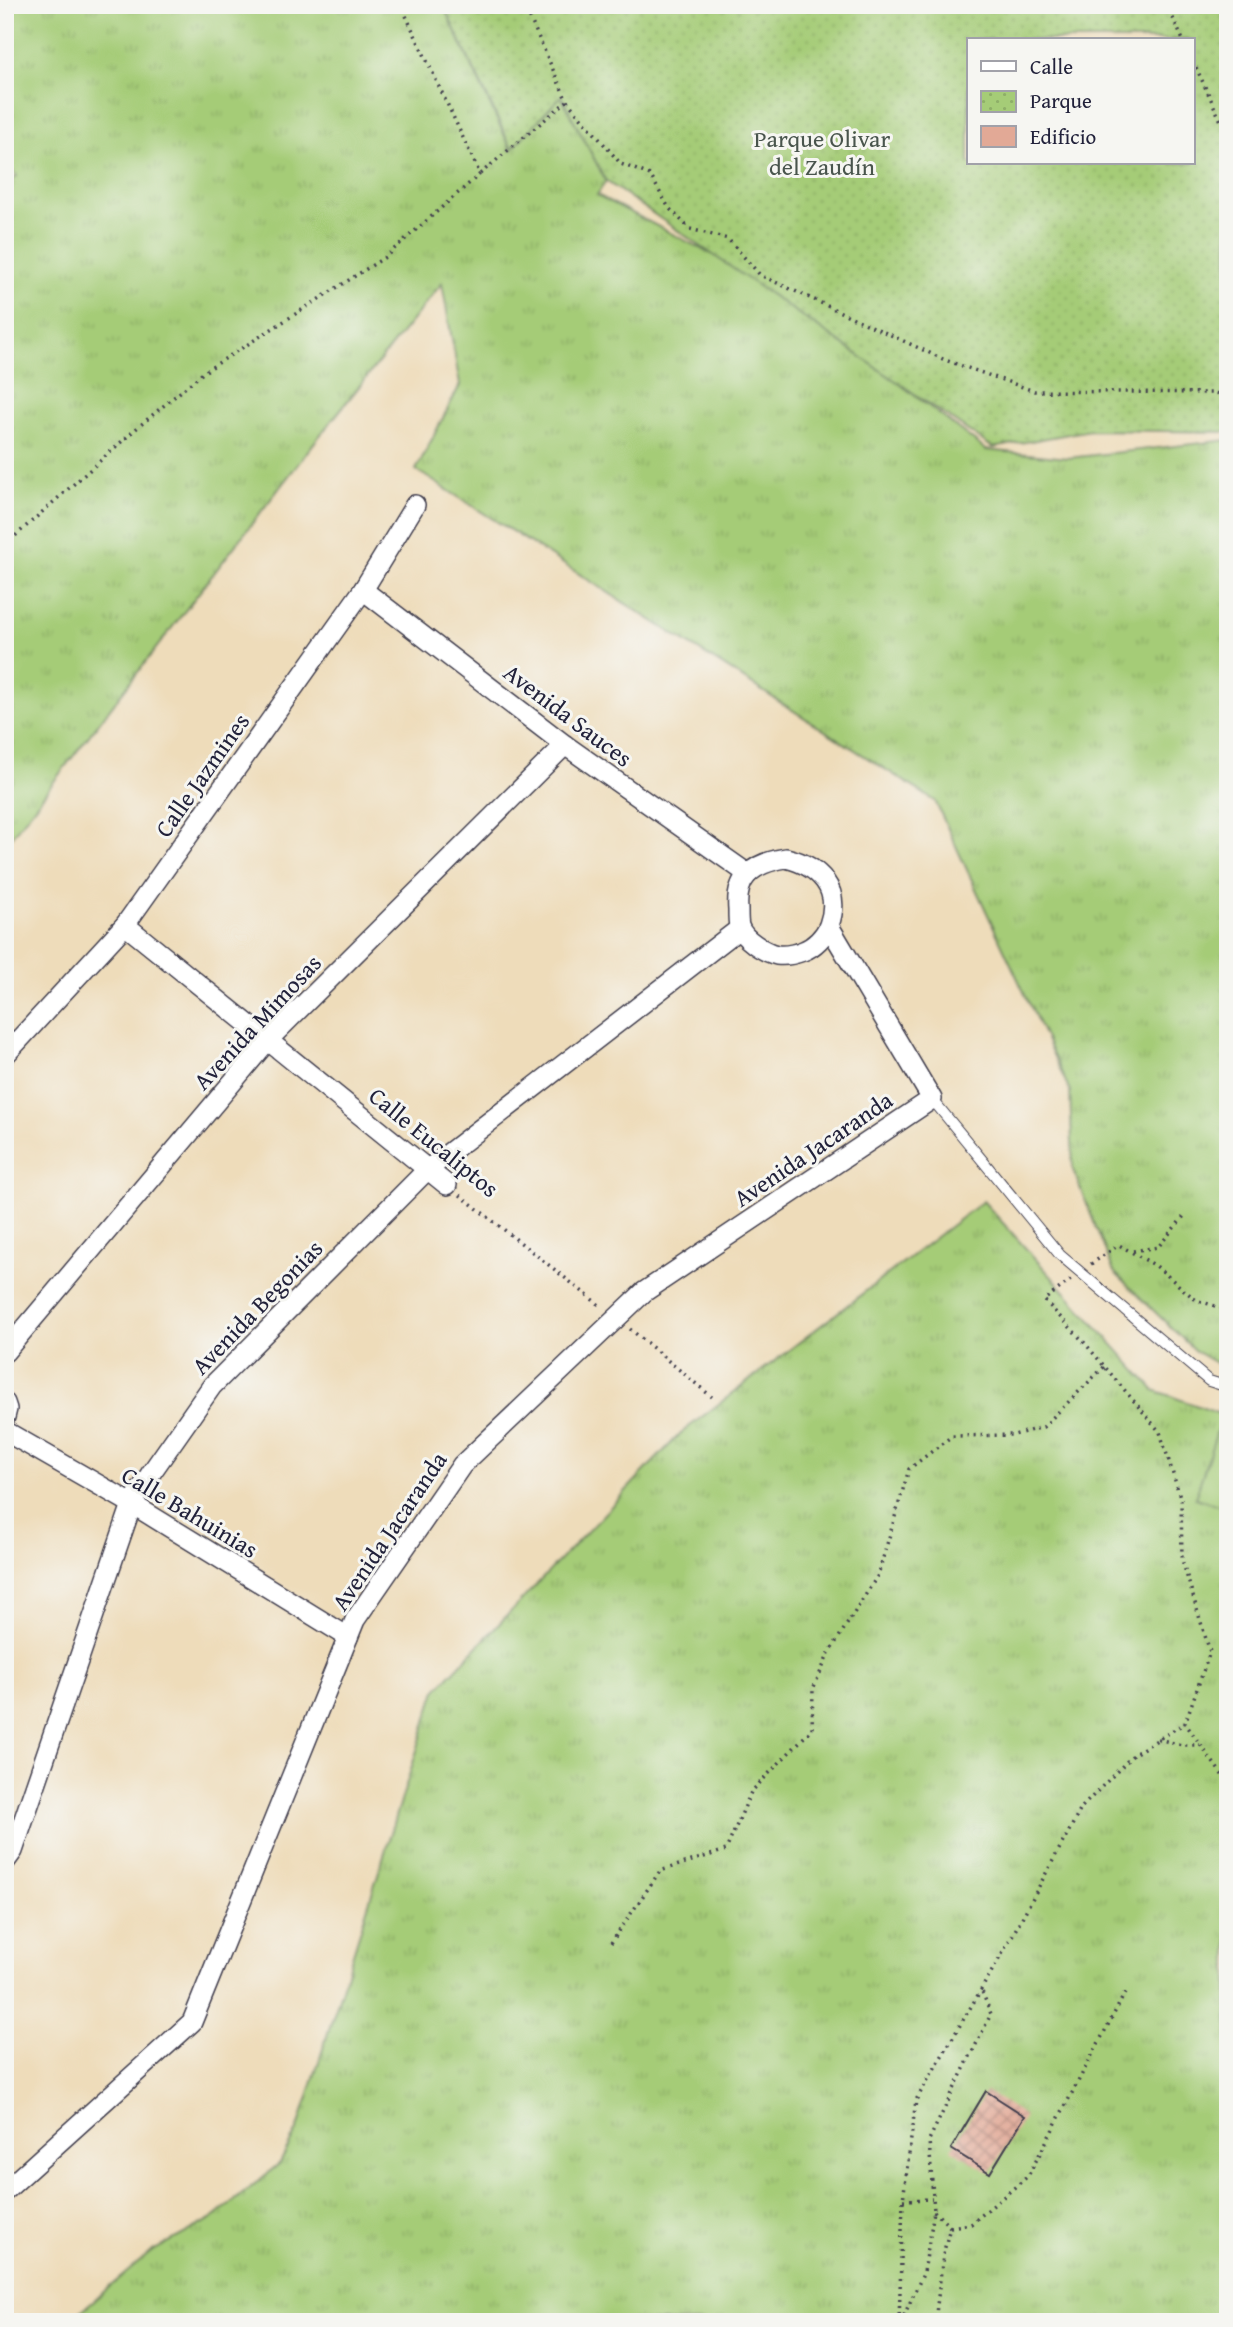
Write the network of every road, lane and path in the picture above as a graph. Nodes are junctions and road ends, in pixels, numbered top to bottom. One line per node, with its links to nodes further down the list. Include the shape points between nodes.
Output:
1 (401, 5): 8 (path)
2 (524, 5): 6 (path)
3 (1167, 5): 4 (path)
4 (1182, 38)
5 (1194, 63): 7 (path)
6 (567, 101): 8 (path); 9 (path, via 621,164 650,175 668,208 690,229 728,239 760,275 945,360 1034,391)
7 (1228, 136)
8 (480, 174): 11 (path, via 385,257 204,372)
9 (1228, 396)
10 (415, 505): 12 (street, Calle Jazmines)
11 (5, 545)
12 (363, 590): 13 (street, Avenida Sauces); 15 (street, Calle Jazmines)
13 (565, 745): 14 (street, Avenida Sauces); 18 (street, Avenida Mimosas)
14 (748, 874): 16 (street, via 770,861 803,862 817,871 831,893); 17 (street, via 737,898)
15 (125, 925): 18 (street, Calle Eucaliptos); 19 (street, Calle Jazmines)
16 (829, 926): 17 (street, via 822,938 793,954 776,954 754,944); 20 (street)
17 (739, 929): 21 (street, Avenida Begonias)
18 (268, 1040): 21 (street, Calle Eucaliptos); 28 (street, Avenida Mimosas)
19 (5, 1055)
20 (932, 1099): 25 (lane, via 1060,1255); 27 (street, Avenida Jacaranda, via 643,1292)
21 (427, 1170): 22 (street, Calle Eucaliptos); 35 (street, Avenida Begonias, via 212,1386)
22 (447, 1185): 27 (path, Calle Eucaliptos)
23 (1185, 1215): 24 (path, via 1158,1247)
24 (1131, 1251): 25 (path, via 1119,1245); 26 (path, via 1196,1300)
25 (1081, 1272): 29 (path, via 1044,1300); 30 (lane, via 1209,1381)
26 (1228, 1310)
27 (616, 1318): 31 (path, Calle Eucaliptos); 36 (street, Avenida Jacaranda, via 462,1465 355,1620)
28 (5, 1352)
29 (1105, 1366): 37 (path, via 1160,1432 1181,1500 1182,1560 1210,1652); 42 (path, via 1043,1427 1014,1435 952,1436 908,1469 878,1576 829,1653 813,1689 812,1729 751,1792 726,1850 660,1871)
30 (1228, 1387)
31 (712, 1397)
32 (5, 1403): 33 (street)
33 (5, 1417)
34 (5, 1431): 35 (street, Calle Bahuinias)
35 (132, 1504): 36 (street, Calle Bahuinias); 41 (street, Avenida Begonias, via 13,1851)
36 (348, 1637): 45 (street, Avenida Jacaranda, via 192,2022)
37 (1185, 1723): 38 (path); 39 (path)
38 (1158, 1739): 39 (path); 43 (path, via 1134,1754 1082,1807)
39 (1200, 1745): 40 (path)
40 (1228, 1783)
41 (5, 1862)
42 (611, 1943)
43 (981, 1987): 46 (path, via 991,2014 929,2140); 47 (path, via 916,2100)
44 (1125, 1993): 49 (path, via 1028,2176 971,2224)
45 (5, 2191)
46 (933, 2199): 47 (path); 48 (path)
47 (903, 2200): 50 (path)
48 (934, 2211): 49 (path); 50 (path, via 924,2272)
49 (950, 2227): 51 (path)
50 (900, 2322)
51 (935, 2322)

